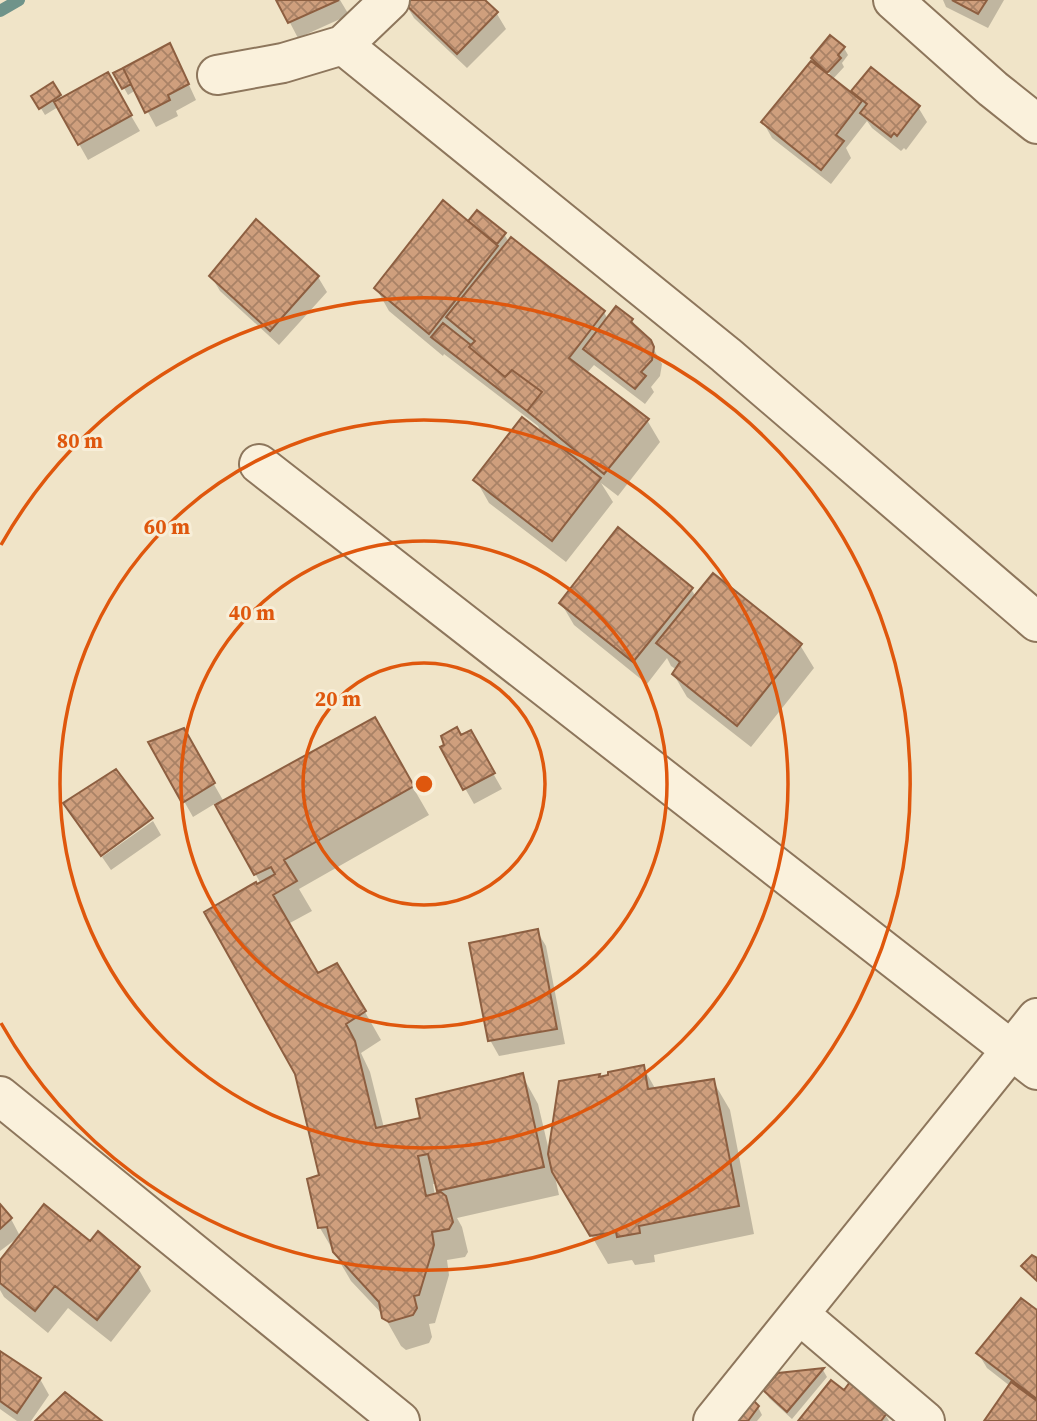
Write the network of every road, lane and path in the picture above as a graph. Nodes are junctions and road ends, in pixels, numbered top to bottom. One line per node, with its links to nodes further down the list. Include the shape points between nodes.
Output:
1 (390, 0): 3 (street)
2 (893, 0): 5 (street)
3 (343, 45): 4 (street, via 283,64); 7 (street, via 726,355)
4 (217, 75)
5 (1037, 124)
6 (259, 464): 9 (street)
7 (1037, 622)
8 (1037, 1018): 9 (street)
9 (1024, 1060): 11 (street)
10 (0, 1096): 12 (street)
11 (799, 1314): 13 (street); 14 (street)
12 (400, 1421)
13 (713, 1421)
14 (925, 1421)

